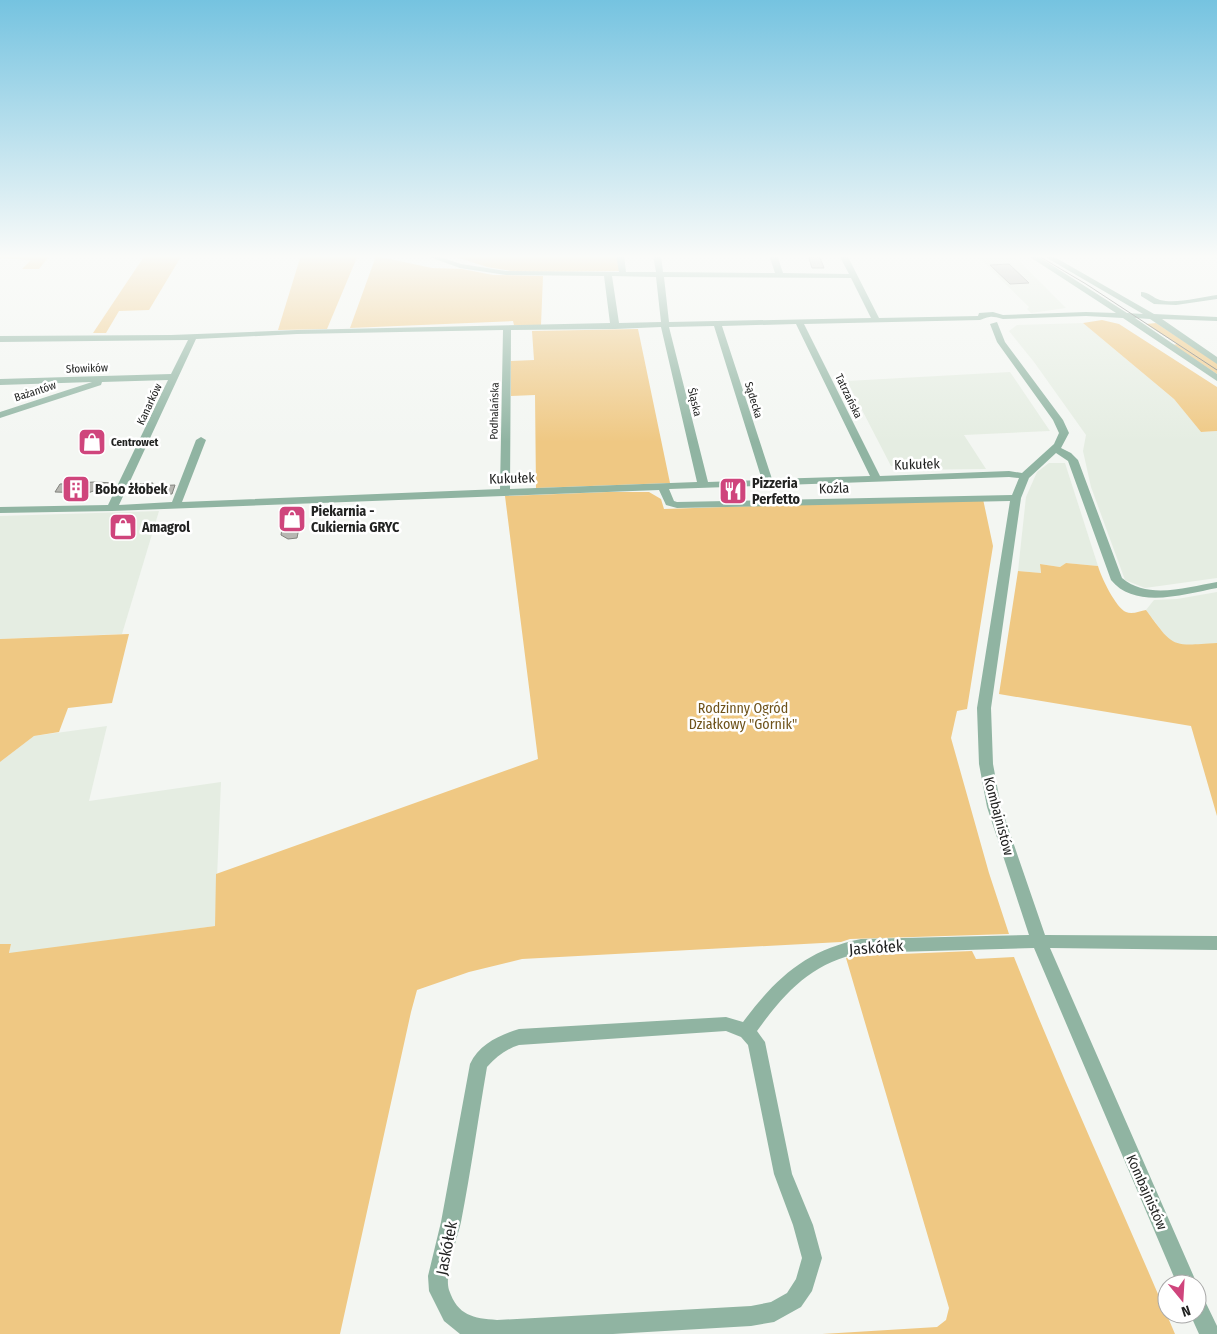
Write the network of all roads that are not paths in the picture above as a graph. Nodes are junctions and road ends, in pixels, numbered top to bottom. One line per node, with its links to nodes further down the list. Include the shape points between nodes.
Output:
1 (614, 317): 16 (street)
2 (664, 317): 15 (street, Śląska)
3 (875, 317): 11 (street)
4 (1003, 317): 13 (street, via 1005,322)
5 (1128, 317): 24 (street)
6 (1154, 317): 18 (street)
7 (1190, 317): 18 (street, via 1174,323)
8 (1193, 317): 10 (street)
9 (980, 318): 11 (street); 13 (street)
10 (1217, 319)
11 (877, 321): 12 (street)
12 (799, 323): 14 (street); 30 (street, Tatrzańska)
13 (994, 324): 28 (street, via 1001,342 1062,426 1064,436)
14 (718, 325): 15 (street); 31 (street, Sądecka)
15 (665, 326): 16 (street); 32 (street, Śląska)
16 (615, 327): 17 (street)
17 (507, 329): 19 (street); 34 (street, Podhalańska)
18 (1178, 333): 21 (street)
19 (193, 337): 20 (street); 22 (street, Kanarków)
20 (0, 339)
21 (1217, 361)
22 (174, 376): 23 (street, Słowików); 37 (street, Kanarków)
23 (104, 378): 25 (street, Słowików); 26 (street, Bażantów)
24 (1217, 378)
25 (0, 382)
26 (0, 414)
27 (201, 440): 36 (street)
28 (1055, 449): 29 (street, Kombajnistów); 39 (street, via 1072,460 1117,580 1125,589 1144,594)
29 (1025, 476): 30 (street, Kukułek); 35 (street, Kombajnistów)
30 (878, 479): 31 (street, Kukułek)
31 (768, 482): 32 (street, Kukułek)
32 (703, 484): 33 (street, Kukułek)
33 (663, 486): 34 (street, Kukułek); 35 (street, Koźla, via 670,503 677,506)
34 (504, 493): 36 (street, Kukułek)
35 (1016, 498): 40 (street, Kombajnistów, via 984,708 986,754 994,807)
36 (176, 506): 37 (street, Kukułek)
37 (112, 508): 38 (street, Kukułek)
38 (0, 510)
39 (1217, 585)
40 (1039, 941): 41 (street, Jaskółek); 42 (street, Jaskółek, via 843,949 798,972 778,990); 43 (street, Kombajnistów)
41 (1217, 943)
42 (746, 1031): 42 (street, Jaskółek, via 726,1024 519,1037 502,1042 490,1051 479,1064 451,1222 438,1276 439,1291 451,1314 469,1328 497,1330 751,1316 774,1312 794,1300 805,1284 812,1258 784,1174 756,1042)
43 (1183, 1274)

